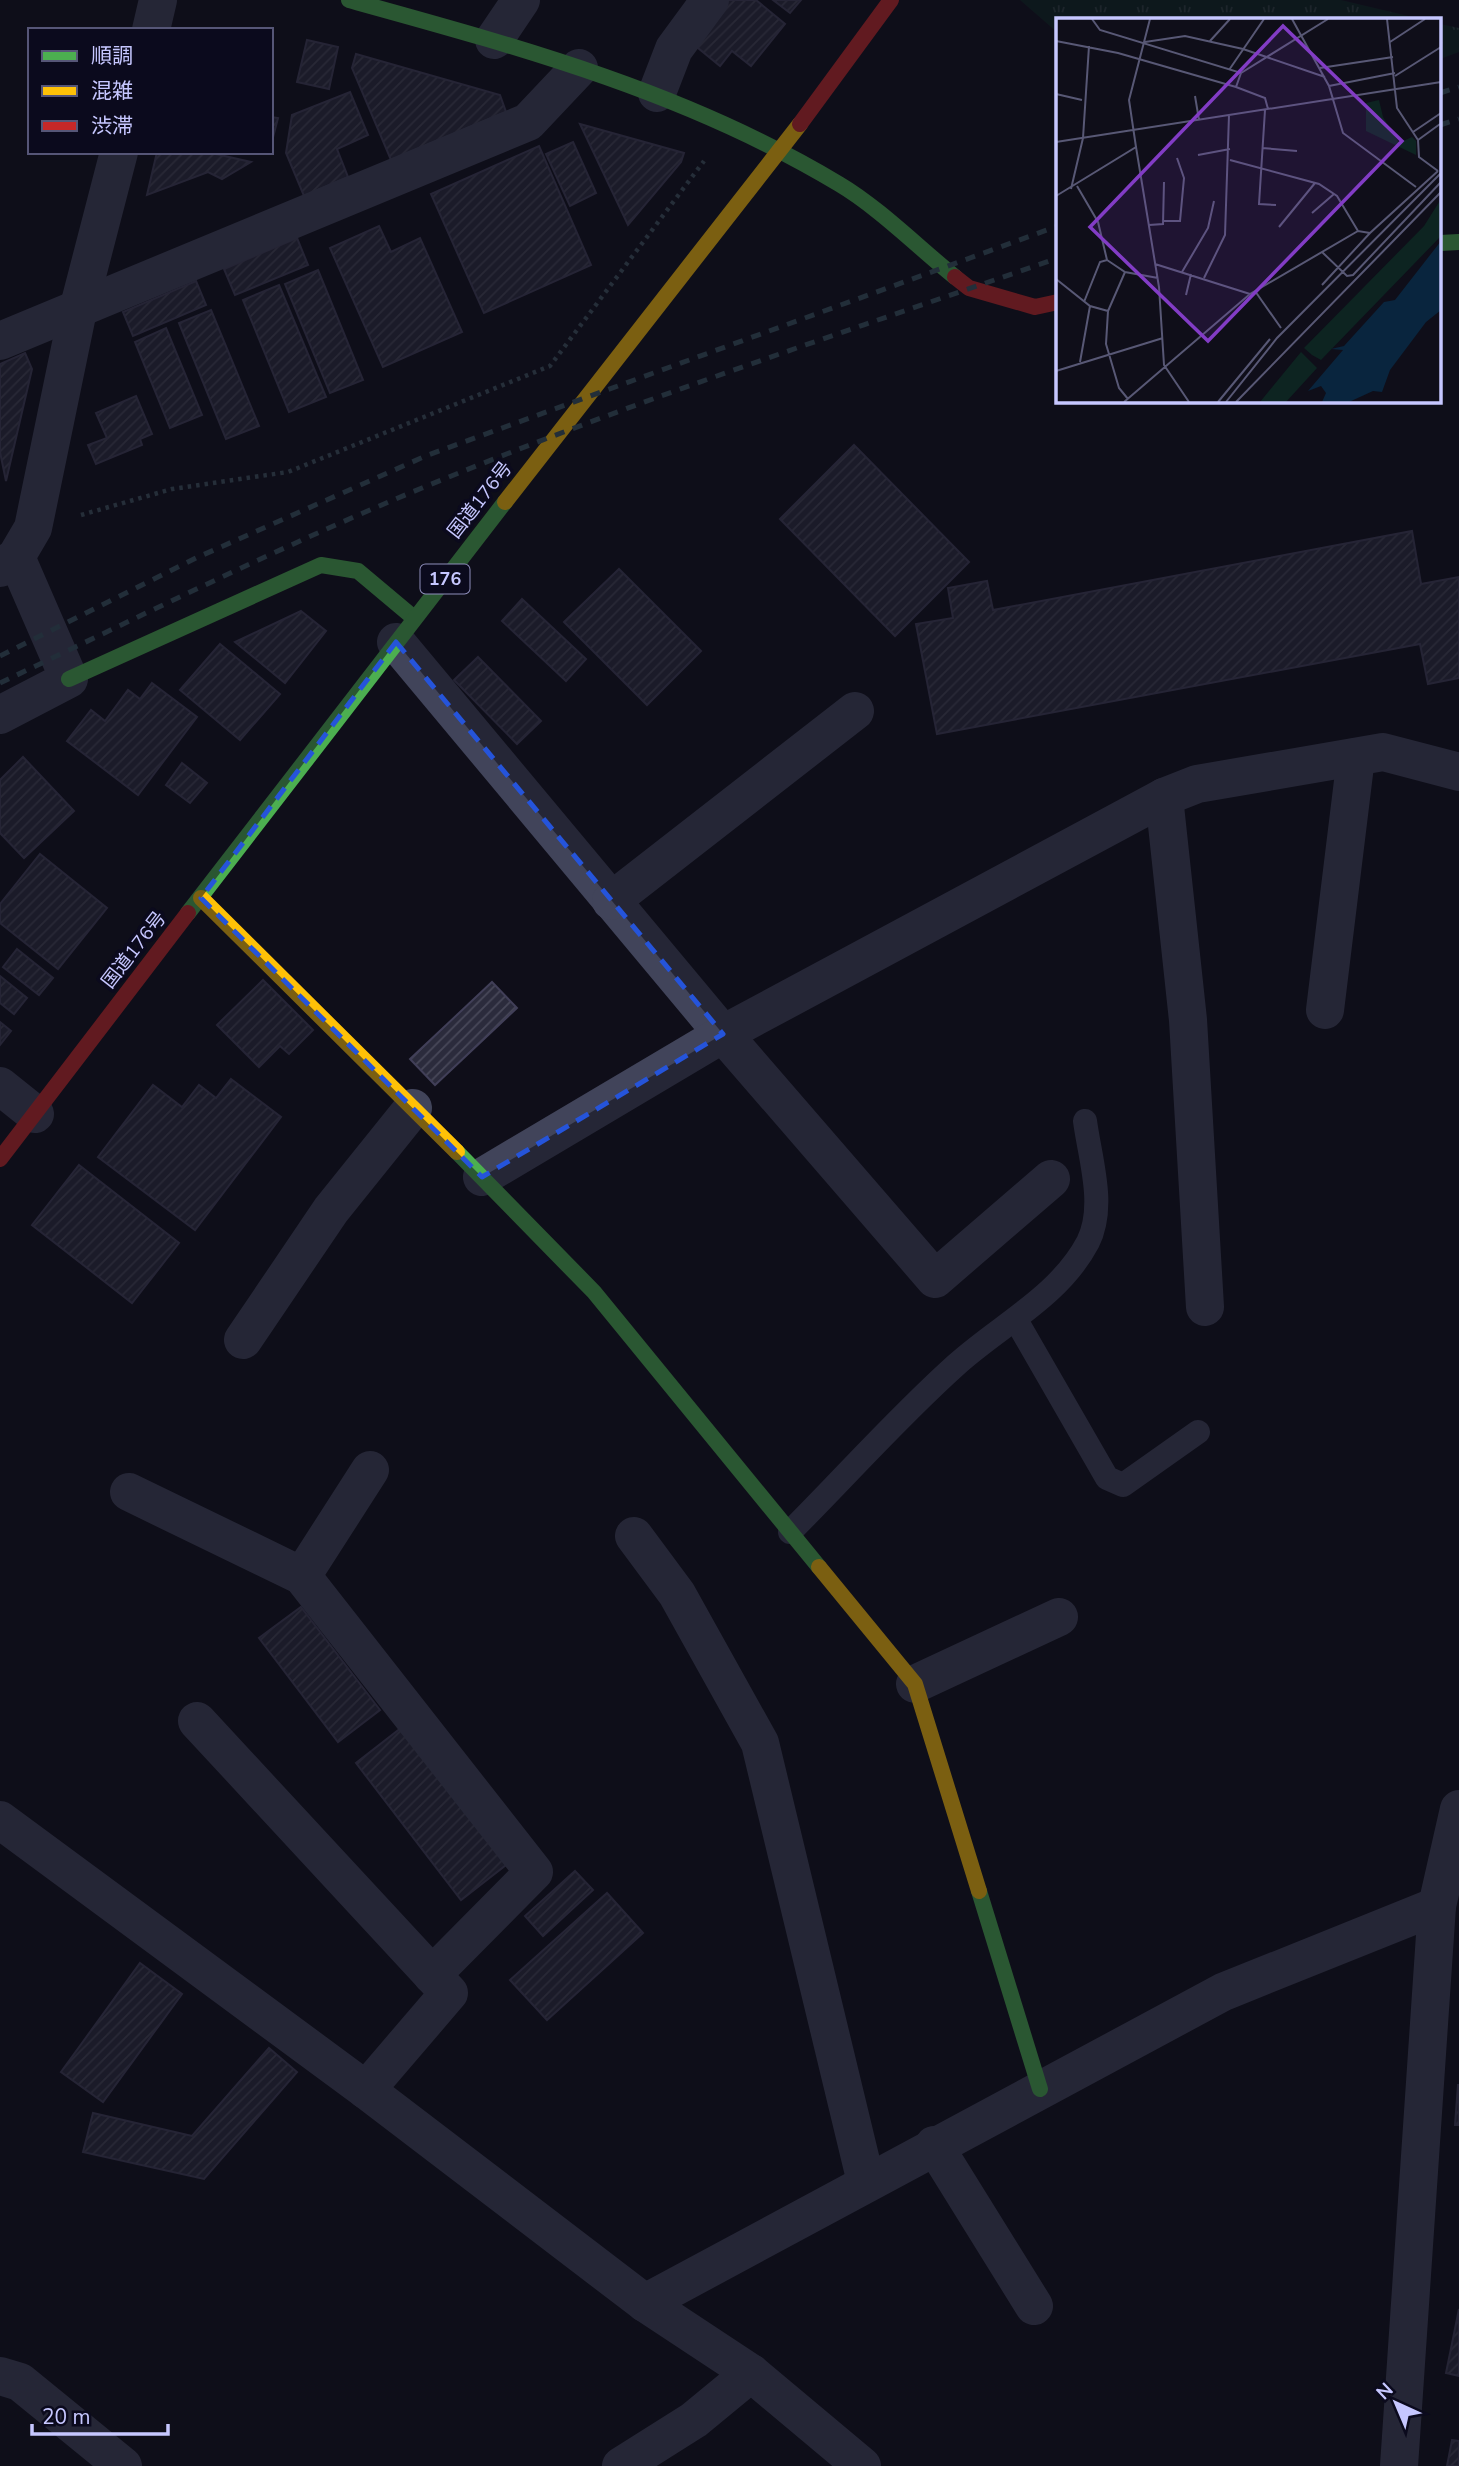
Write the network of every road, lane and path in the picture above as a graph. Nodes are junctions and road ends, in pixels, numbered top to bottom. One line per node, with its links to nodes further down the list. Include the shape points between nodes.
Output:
1 (158, 0): 6 (street)
2 (349, 0): 7 (main road)
3 (521, 0): 7 (street)
4 (710, 0): 9 (street, via 674,49)
5 (891, 0): 12 (main road, 国道176号 / 176)
6 (151, 28)
7 (494, 40): 8 (main road)
8 (579, 68): 9 (main road); 14 (street, via 527,122)
9 (657, 93): 10 (main road)
10 (730, 127): 12 (main road); 16 (path, via 550,366 288,472 172,489)
11 (118, 154): 14 (street)
12 (778, 154): 13 (main road, via 841,185 968,288 1035,307); 17 (main road, 国道176号 / 176)
13 (1056, 302)
14 (78, 310): 15 (street); 16 (street)
15 (0, 341)
16 (16, 551): 18 (street)
17 (405, 630): 18 (main road, via 358,571 321,565); 24 (main road, 国道176号 / 176); 25 (street)
18 (69, 679): 20 (street)
19 (855, 711): 25 (street)
20 (0, 715)
21 (1356, 757): 22 (street, via 1383,752); 23 (street, via 1197,784); 26 (street)
22 (1459, 772)
23 (1164, 797): 27 (street); 35 (street, via 1188,1020)
24 (201, 898): 29 (main road); 30 (main road, 国道176号 / 176)
25 (611, 901): 27 (street)
26 (1325, 1010)
27 (723, 1034): 33 (street); 34 (street, via 935,1279)
28 (0, 1086): 30 (street)
29 (413, 1108): 33 (main road); 37 (street, via 331,1210)
30 (35, 1114): 32 (main road, 国道176号 / 176)
31 (1085, 1121): 36 (lane, via 1097,1211 1088,1241 1059,1279)
32 (0, 1159)
33 (482, 1177): 41 (main road, via 594,1292)
34 (1051, 1179)
35 (1205, 1307)
36 (1016, 1320): 38 (lane, via 1107,1478 1123,1485); 41 (lane, via 957,1364)
37 (243, 1340)
38 (1198, 1432)
39 (370, 1470): 43 (street)
40 (128, 1492): 43 (street)
41 (790, 1532): 45 (main road)
42 (634, 1536): 55 (street, via 677,1594 760,1743)
43 (302, 1576): 51 (street, via 534,1872)
44 (1059, 1617): 45 (street)
45 (915, 1684): 52 (main road)
46 (197, 1721): 51 (street)
47 (1459, 1809): 49 (street)
48 (0, 1820): 53 (street)
49 (1453, 1856): 50 (street)
50 (1437, 1906): 52 (street, via 1223,1992); 63 (street)
51 (432, 1975): 53 (street, via 449,1993)
52 (1040, 2089): 54 (street)
53 (366, 2090): 56 (street)
54 (934, 2145): 55 (street); 57 (street)
55 (866, 2182): 56 (street)
56 (645, 2303): 58 (street)
57 (1034, 2306)
58 (751, 2373): 61 (street, via 694,2420); 62 (street)
59 (0, 2376): 60 (street, via 20,2382)
60 (123, 2466)
61 (621, 2466)
62 (862, 2466)
63 (1399, 2466)

